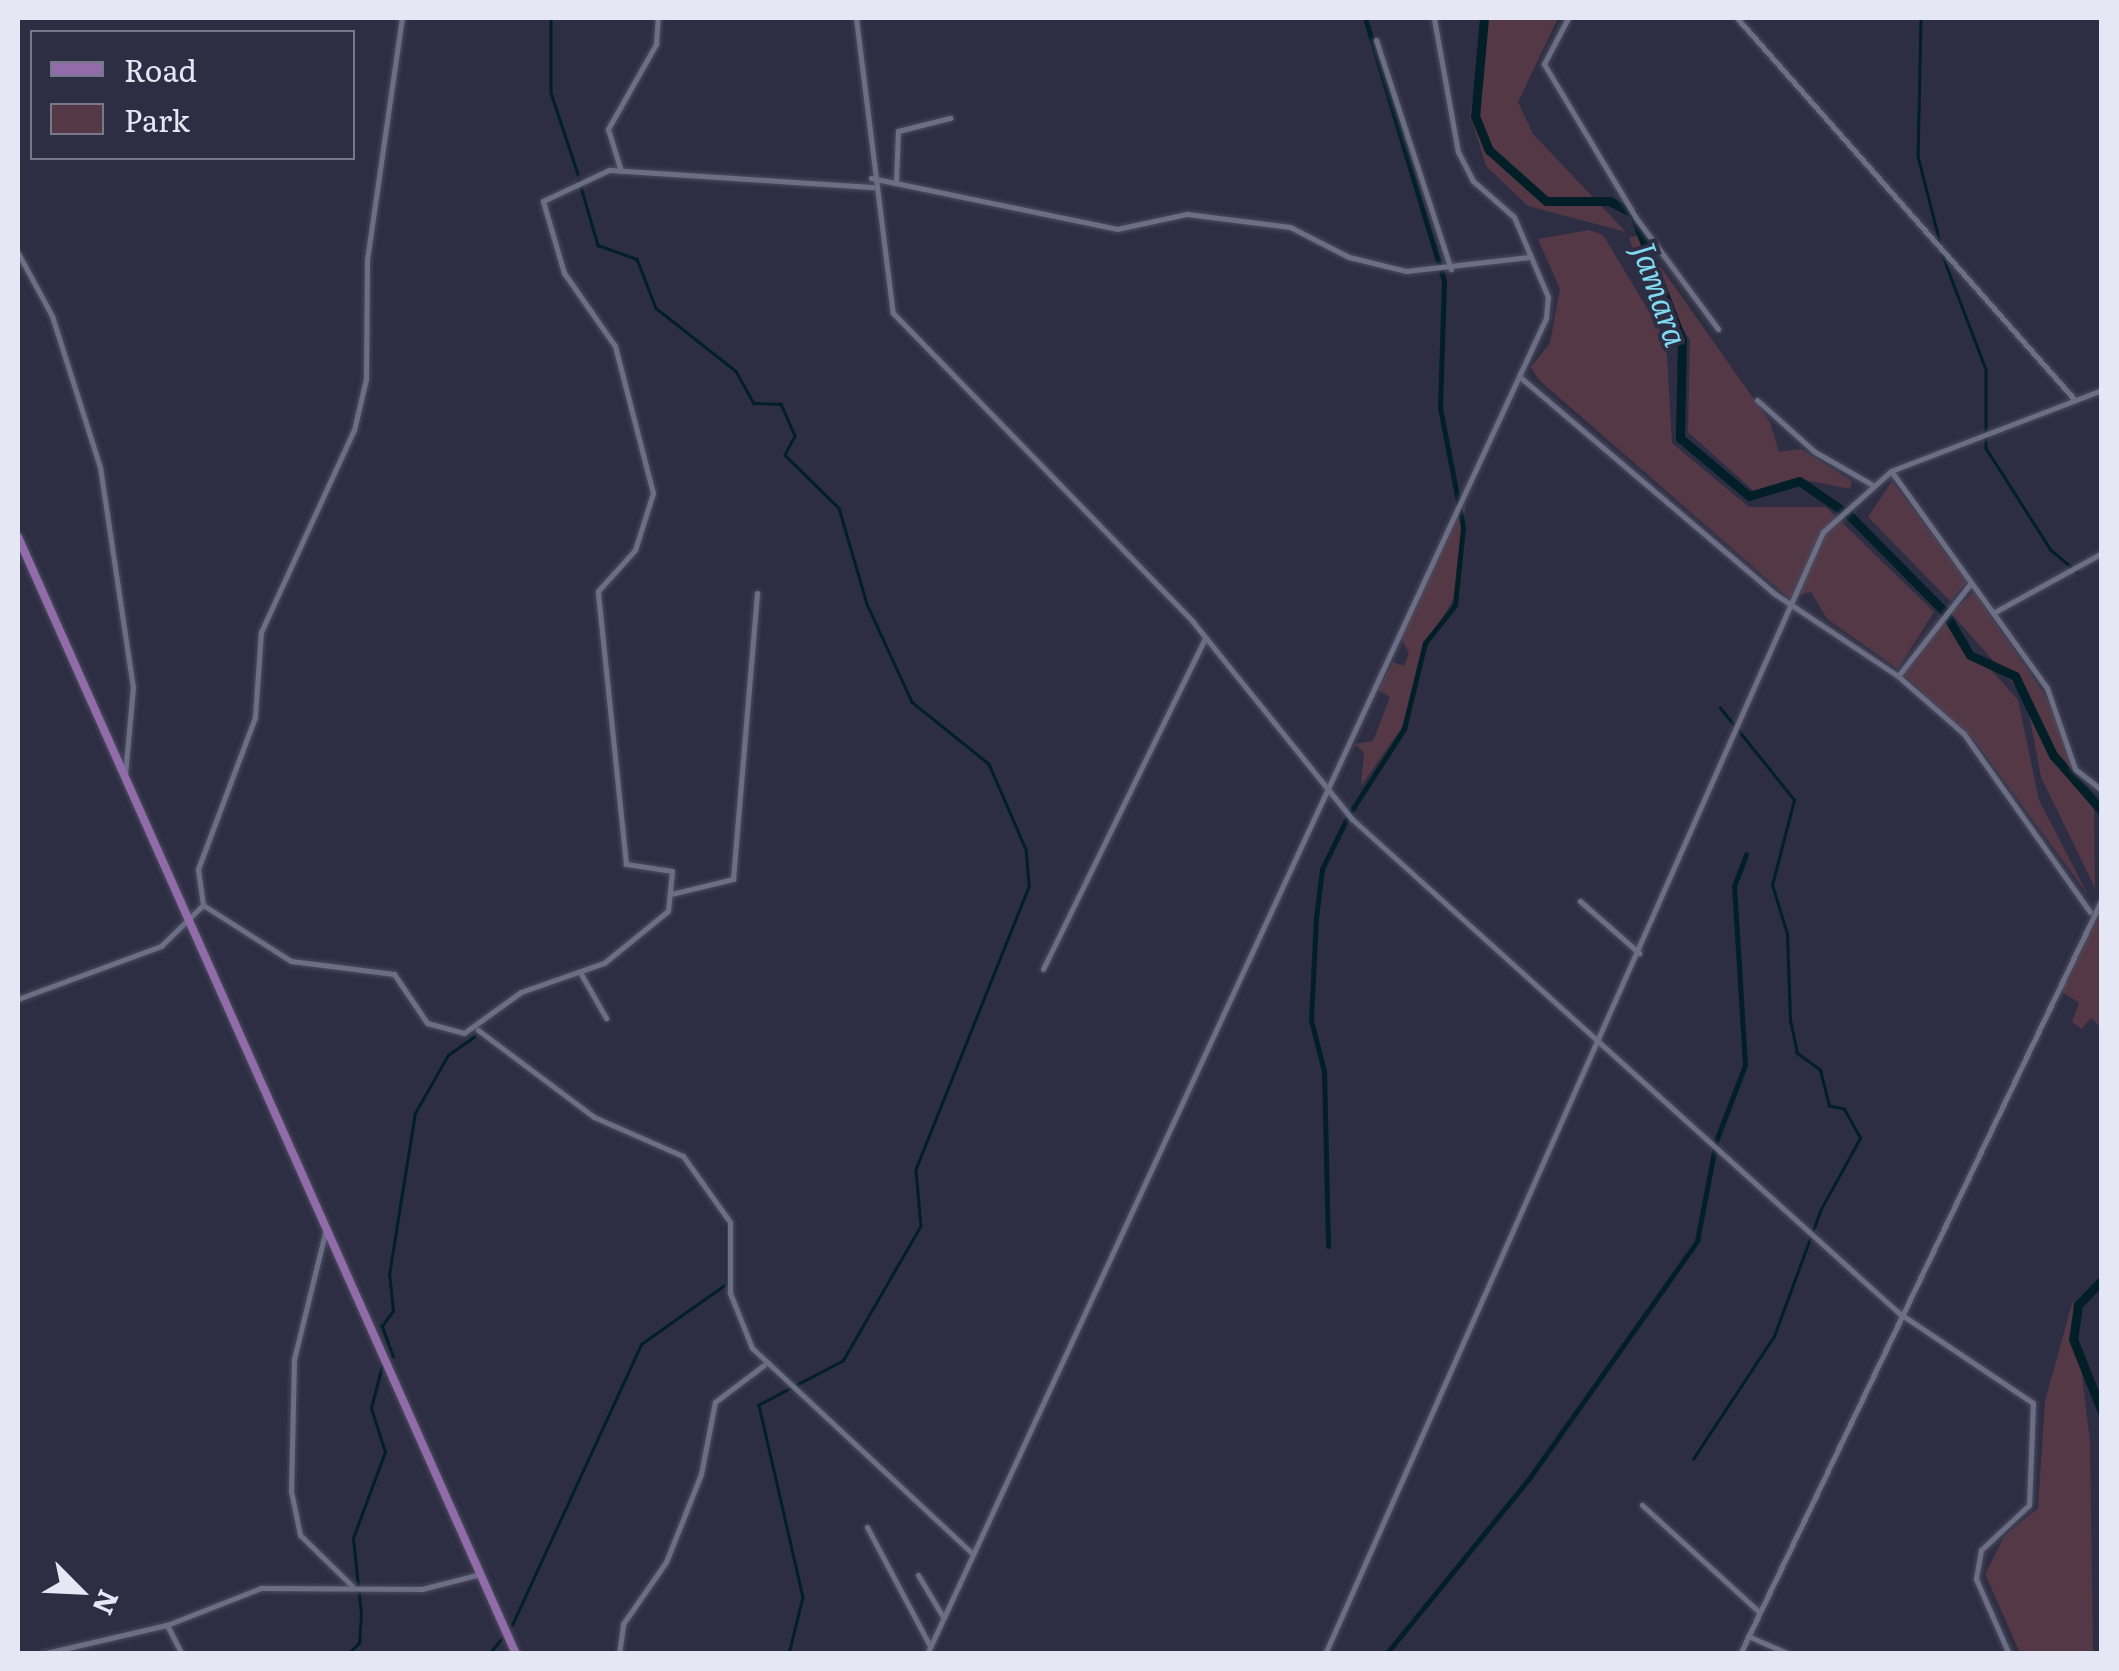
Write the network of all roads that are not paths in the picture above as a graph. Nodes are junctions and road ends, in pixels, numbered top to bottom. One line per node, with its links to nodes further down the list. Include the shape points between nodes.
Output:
1 (402, 18): 37 (street, via 367,260 366,379 354,430 261,632 256,717 198,870)
2 (658, 18): 9 (street, via 656,44 608,129 613,163)
3 (856, 18): 10 (street)
4 (1434, 18): 14 (street, via 1458,152 1473,181 1514,217)
5 (1568, 18): 16 (street, via 1544,64 1636,218)
6 (1737, 18): 20 (street)
7 (1376, 40): 15 (street)
8 (950, 118): 11 (street, via 898,131)
9 (627, 175): 12 (street); 34 (street, via 586,173 550,192 543,208 564,273 606,326 638,408 652,505 634,550 598,591 626,864 666,866)
10 (871, 178): 11 (street); 12 (street)
11 (896, 182): 15 (street, via 1117,229 1187,214 1290,227 1383,267)
12 (872, 187): 29 (street, via 893,313)
13 (18, 253): 31 (street, via 52,316 100,467 133,687)
14 (1529, 257): 15 (street); 17 (street, via 1546,318)
15 (1451, 269)
16 (1718, 328)
17 (1519, 376): 27 (street); 33 (street)
18 (2102, 390): 20 (street)
19 (1757, 400): 22 (street, via 1815,452)
20 (2074, 400): 21 (street)
21 (1892, 470): 22 (street); 25 (street)
22 (1872, 484): 27 (street, via 1834,517)
23 (18, 538): 31 (main road)
24 (2102, 553): 28 (street)
25 (1972, 583): 28 (street); 30 (street)
26 (757, 592): 34 (street, via 733,879)
27 (1794, 608): 30 (street); 40 (street)
28 (1994, 614): 32 (street, via 2047,688 2075,769)
29 (1205, 638): 33 (street); 41 (street)
30 (1898, 676): 38 (street, via 1964,734)
31 (125, 776): 39 (main road)
32 (2102, 790)
33 (1327, 791): 46 (street); 52 (street)
34 (671, 894): 42 (street, via 668,911)
35 (2102, 899): 38 (street)
36 (1580, 901): 40 (street)
37 (203, 904): 39 (street); 45 (street, via 291,961 377,966 412,993 427,1023)
38 (2090, 912): 48 (street)
39 (188, 921): 43 (street, via 161,946); 47 (main road)
40 (1639, 953): 46 (street)
41 (1043, 969)
42 (582, 974): 44 (street); 45 (street, via 521,992)
43 (18, 999)
44 (606, 1018)
45 (478, 1030): 49 (street, via 594,1117 683,1156 730,1222 730,1293)
46 (1600, 1039): 48 (street); 65 (street)
47 (327, 1227): 53 (main road); 55 (street, via 294,1359 291,1491 300,1535)
48 (1899, 1313): 56 (street); 68 (street, via 2034,1403 2029,1505 1981,1550 1976,1578)
49 (764, 1364): 52 (street); 64 (street, via 715,1402 701,1474 666,1562 623,1624)
50 (1642, 1505): 56 (street)
51 (867, 1527): 60 (street)
52 (972, 1554): 57 (street)
53 (482, 1574): 55 (street, via 429,1589); 63 (main road)
54 (918, 1574): 57 (street)
55 (355, 1586): 58 (street, via 261,1588)
56 (1759, 1612): 59 (street)
57 (944, 1617): 60 (street)
58 (168, 1625): 61 (street); 62 (street)
59 (1748, 1636): 66 (street); 67 (street)
60 (929, 1650)
61 (42, 1654)
62 (182, 1654)
63 (516, 1654)
64 (619, 1654)
65 (1326, 1654)
66 (1740, 1654)
67 (1789, 1654)
68 (2009, 1654)

